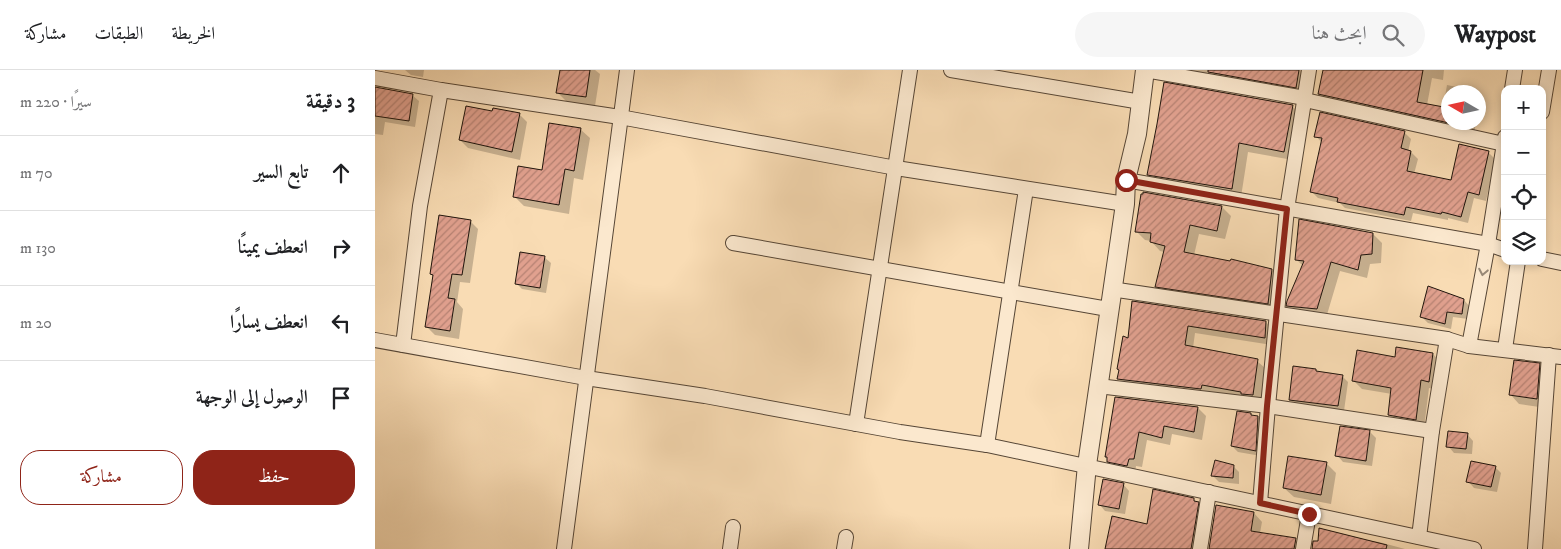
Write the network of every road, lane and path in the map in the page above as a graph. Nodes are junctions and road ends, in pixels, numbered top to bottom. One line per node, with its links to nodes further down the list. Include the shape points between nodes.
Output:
1 (627, 70): 14 (street)
2 (910, 70): 17 (street)
3 (951, 70): 13 (street)
4 (1145, 70): 12 (street); 13 (street)
5 (1309, 70): 12 (street)
6 (1515, 70): 9 (street)
7 (1549, 70): 10 (street)
8 (375, 78): 11 (street)
9 (1513, 85)
10 (1546, 88)
11 (441, 90): 14 (street); 35 (street, via 420,206)
12 (1305, 99): 15 (street); 21 (street)
13 (1141, 102): 18 (street)
14 (621, 117): 17 (street); 39 (street)
15 (1501, 140)
16 (1501, 160): 23 (street)
17 (896, 168): 19 (street); 28 (street)
18 (1126, 180): 20 (street); 21 (street)
19 (1027, 189): 20 (street); 30 (street)
20 (1125, 204): 29 (street)
21 (1287, 209): 23 (street); 32 (street)
22 (733, 242): 28 (street)
23 (1488, 244): 24 (street); 36 (street, one-way to 36)
24 (1501, 249)
25 (1546, 260): 26 (street)
26 (1561, 264)
27 (1517, 265): 37 (street)
28 (880, 270): 30 (street); 42 (street)
29 (1111, 290): 31 (street); 32 (street)
30 (1011, 292): 31 (street); 44 (street)
31 (1108, 309): 40 (street)
32 (1277, 313): 33 (street); 41 (street)
33 (1447, 339): 36 (street); 43 (street)
34 (375, 340): 35 (street)
35 (403, 345): 39 (street)
36 (1469, 346): 37 (street)
37 (1505, 349): 38 (street)
38 (1555, 356): 57 (street)
39 (586, 378): 42 (street); 51 (street)
40 (1098, 386): 41 (street); 45 (street)
41 (1267, 406): 43 (street); 47 (street)
42 (856, 424): 44 (street)
43 (1433, 431): 50 (street)
44 (987, 445): 45 (street)
45 (1087, 465): 46 (street); 53 (street)
46 (1209, 492): 47 (street); 54 (street)
47 (1260, 503): 48 (street)
48 (1309, 514): 50 (street); 55 (street)
49 (733, 527): 52 (street)
50 (1419, 537): 56 (street)
51 (568, 548)
52 (729, 549)
53 (1079, 549)
54 (1200, 549)
55 (1303, 549)
56 (1473, 549)
57 (1535, 549)

